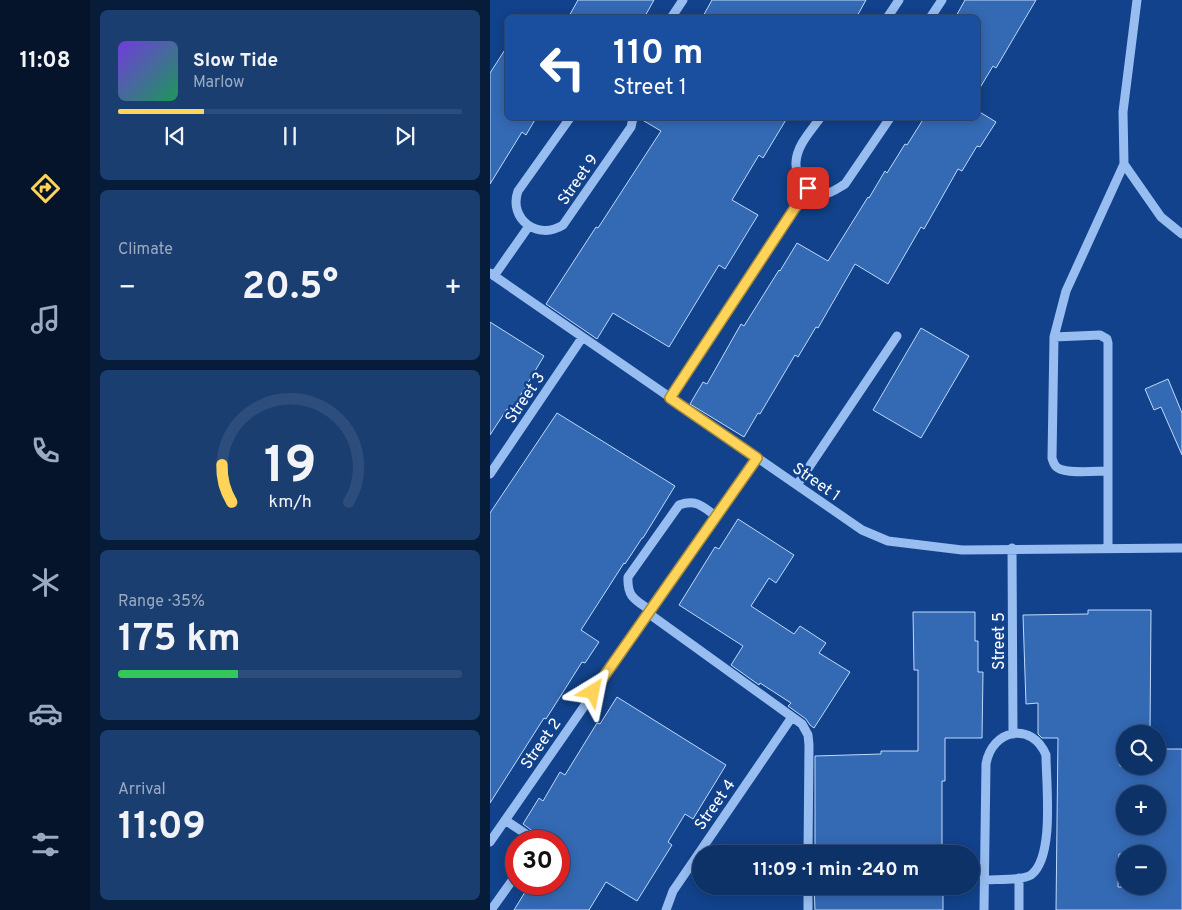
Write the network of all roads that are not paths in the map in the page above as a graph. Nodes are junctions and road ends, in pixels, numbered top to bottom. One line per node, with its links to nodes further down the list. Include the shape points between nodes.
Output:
1 (682, 0): 5 (street)
2 (899, 0): 6 (street)
3 (942, 0): 7 (street)
4 (1137, 0): 12 (street, via 1123,112)
5 (672, 15)
6 (889, 15)
7 (932, 15)
8 (569, 120): 14 (street, via 518,191 517,209)
9 (632, 120): 14 (street, Street 9, via 631,127 563,225 547,232)
10 (819, 120): 13 (street, via 802,144 796,163 798,174)
11 (889, 120): 13 (street, via 845,184 824,194)
12 (1124, 164): 15 (street, via 1161,217); 18 (street, via 1066,291)
13 (808, 188): 20 (street)
14 (529, 226): 16 (street)
15 (1182, 234)
16 (492, 275): 19 (street, Street 1)
17 (897, 336): 24 (street)
18 (1054, 337): 22 (street, via 1054,464 1065,471); 22 (street, via 1100,335 1107,339)
19 (582, 338): 20 (street, Street 1); 23 (street, Street 3)
20 (670, 398): 21 (street, Street 1)
21 (757, 458): 24 (street, Street 1); 25 (street, Street 2)
22 (1108, 471): 27 (street)
23 (490, 474)
24 (797, 485): 26 (street, Street 1, via 862,530 888,541 962,550)
25 (716, 516): 29 (street, Street 2); 29 (street, via 689,501 679,506 628,577 631,597)
26 (1012, 548): 27 (street, Street 1); 31 (street, Street 5)
27 (1108, 548): 28 (street, Street 1)
28 (1182, 548)
29 (649, 611): 30 (street); 32 (street, Street 2)
30 (792, 717): 35 (street, via 802,724 808,735); 41 (street, Street 4, via 673,891)
31 (1013, 734): 36 (street, via 1025,734 1035,740 1046,755 1047,840 1037,868 1029,876); 37 (street, via 1001,737 993,745 986,764)
32 (505, 820): 33 (street); 34 (street, Street 2)
33 (520, 830)
34 (490, 842)
35 (808, 845)
36 (1019, 878): 37 (street); 44 (street)
37 (985, 880): 43 (street)
38 (505, 890): 40 (street)
39 (808, 895): 42 (street)
40 (491, 910)
41 (666, 910)
42 (808, 910)
43 (984, 910)
44 (1019, 910)

